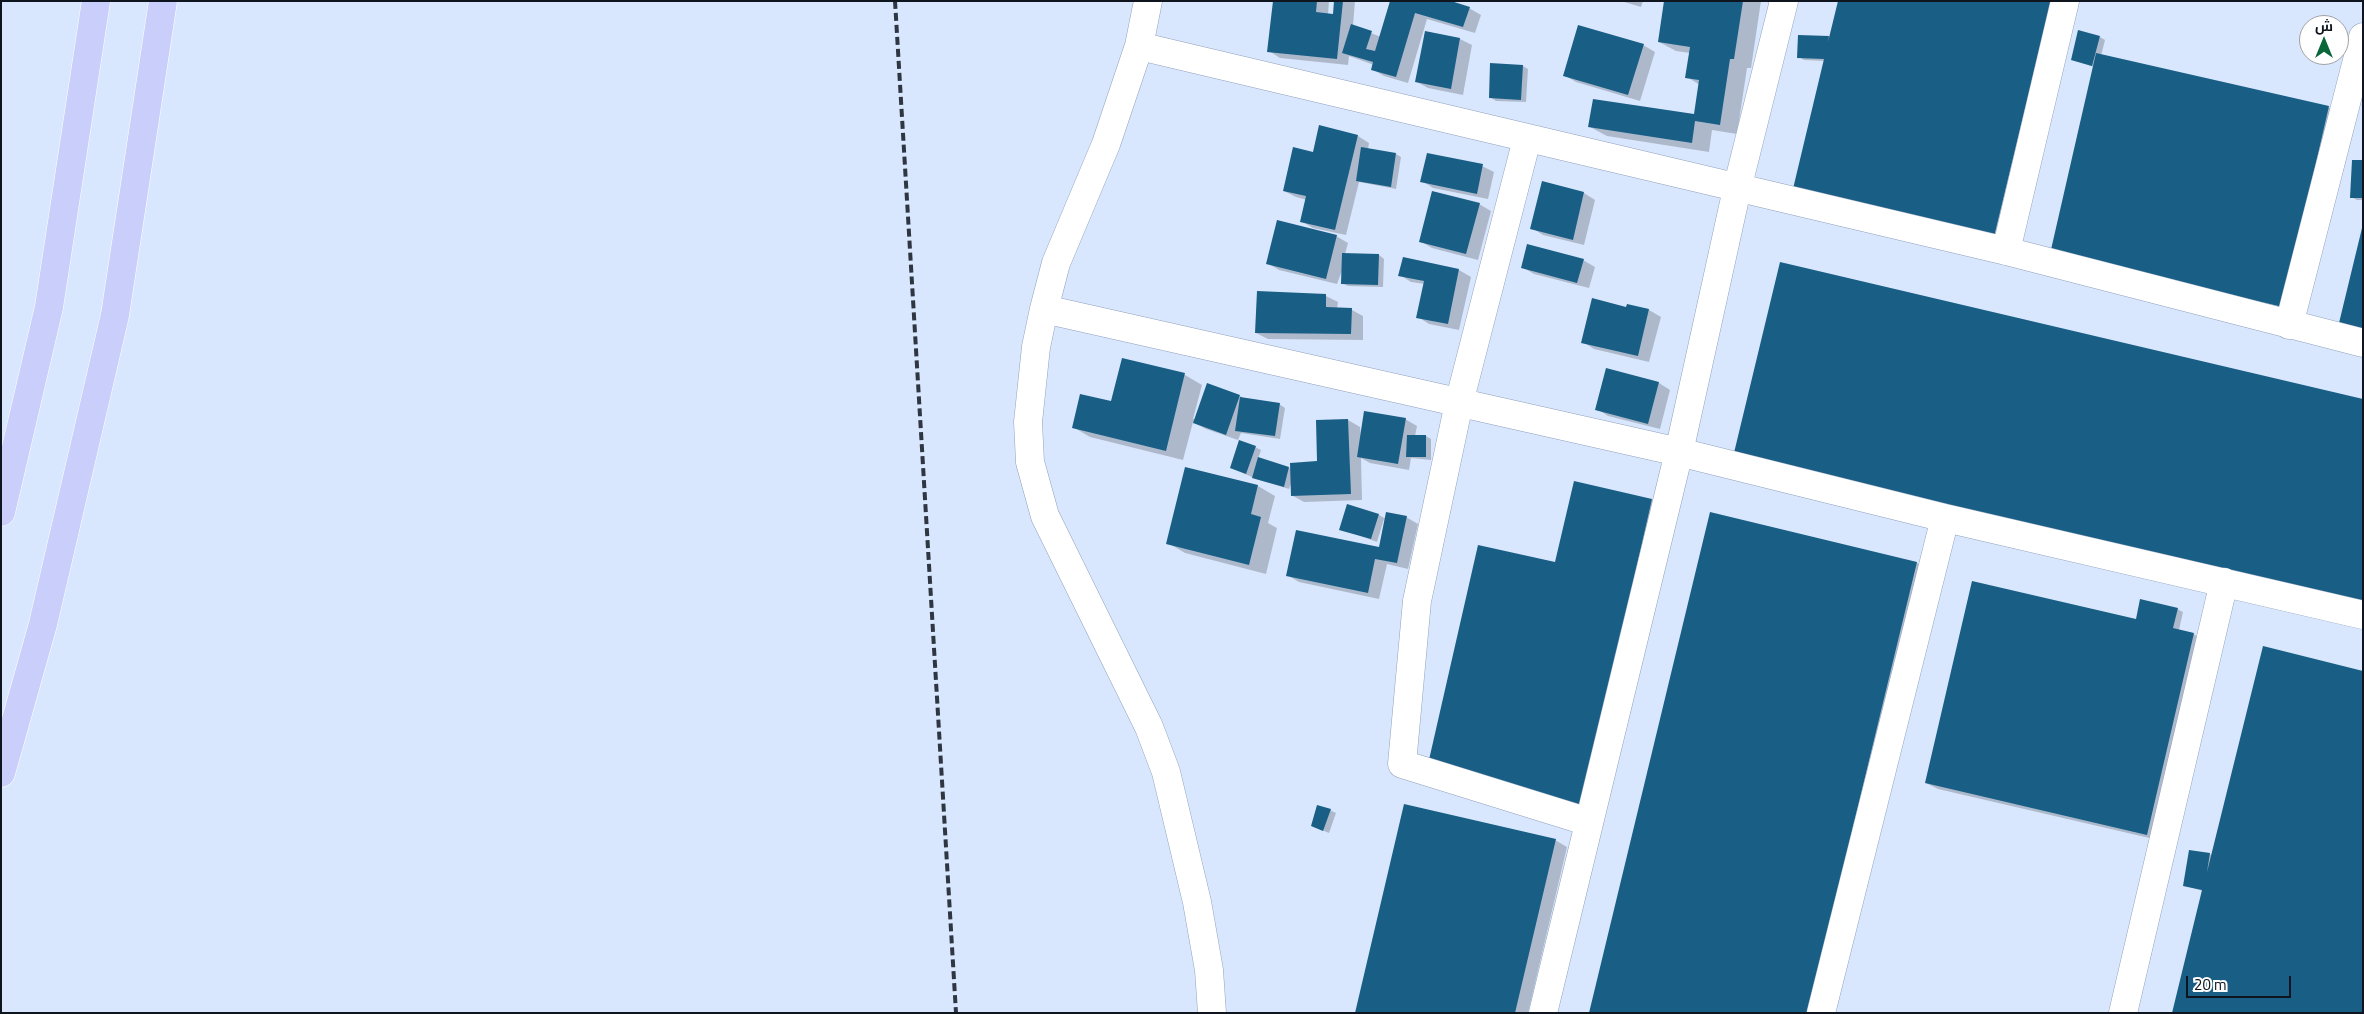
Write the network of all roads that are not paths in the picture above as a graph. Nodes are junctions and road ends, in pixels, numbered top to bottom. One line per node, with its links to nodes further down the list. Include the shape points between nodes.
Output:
1 (96, 1): 16 (highway, via 49,307)
2 (163, 1): 20 (highway, via 115,315 43,624)
3 (1148, 1): 7 (street)
4 (1784, 1): 9 (street)
5 (2065, 1): 10 (street)
6 (2363, 38): 12 (street)
7 (1139, 46): 8 (street); 11 (street, via 1106,144 1056,264)
8 (1528, 139): 9 (street); 14 (street)
9 (1737, 189): 10 (street); 15 (street)
10 (2006, 251): 12 (street)
11 (1044, 310): 14 (street); 22 (street, via 1036,347 1028,422 1030,462 1045,516 1149,728 1166,772 1197,902 1209,970)
12 (2288, 325): 13 (street)
13 (2363, 342)
14 (1459, 403): 15 (street); 21 (street, via 1417,601 1402,764)
15 (1679, 452): 17 (street); 21 (street)
16 (1, 512)
17 (1945, 518): 18 (street); 24 (street)
18 (2224, 582): 19 (street); 25 (street)
19 (2363, 615)
20 (1, 773)
21 (1589, 822): 23 (street)
22 (1212, 1013)
23 (1543, 1013)
24 (1821, 1013)
25 (2123, 1013)

